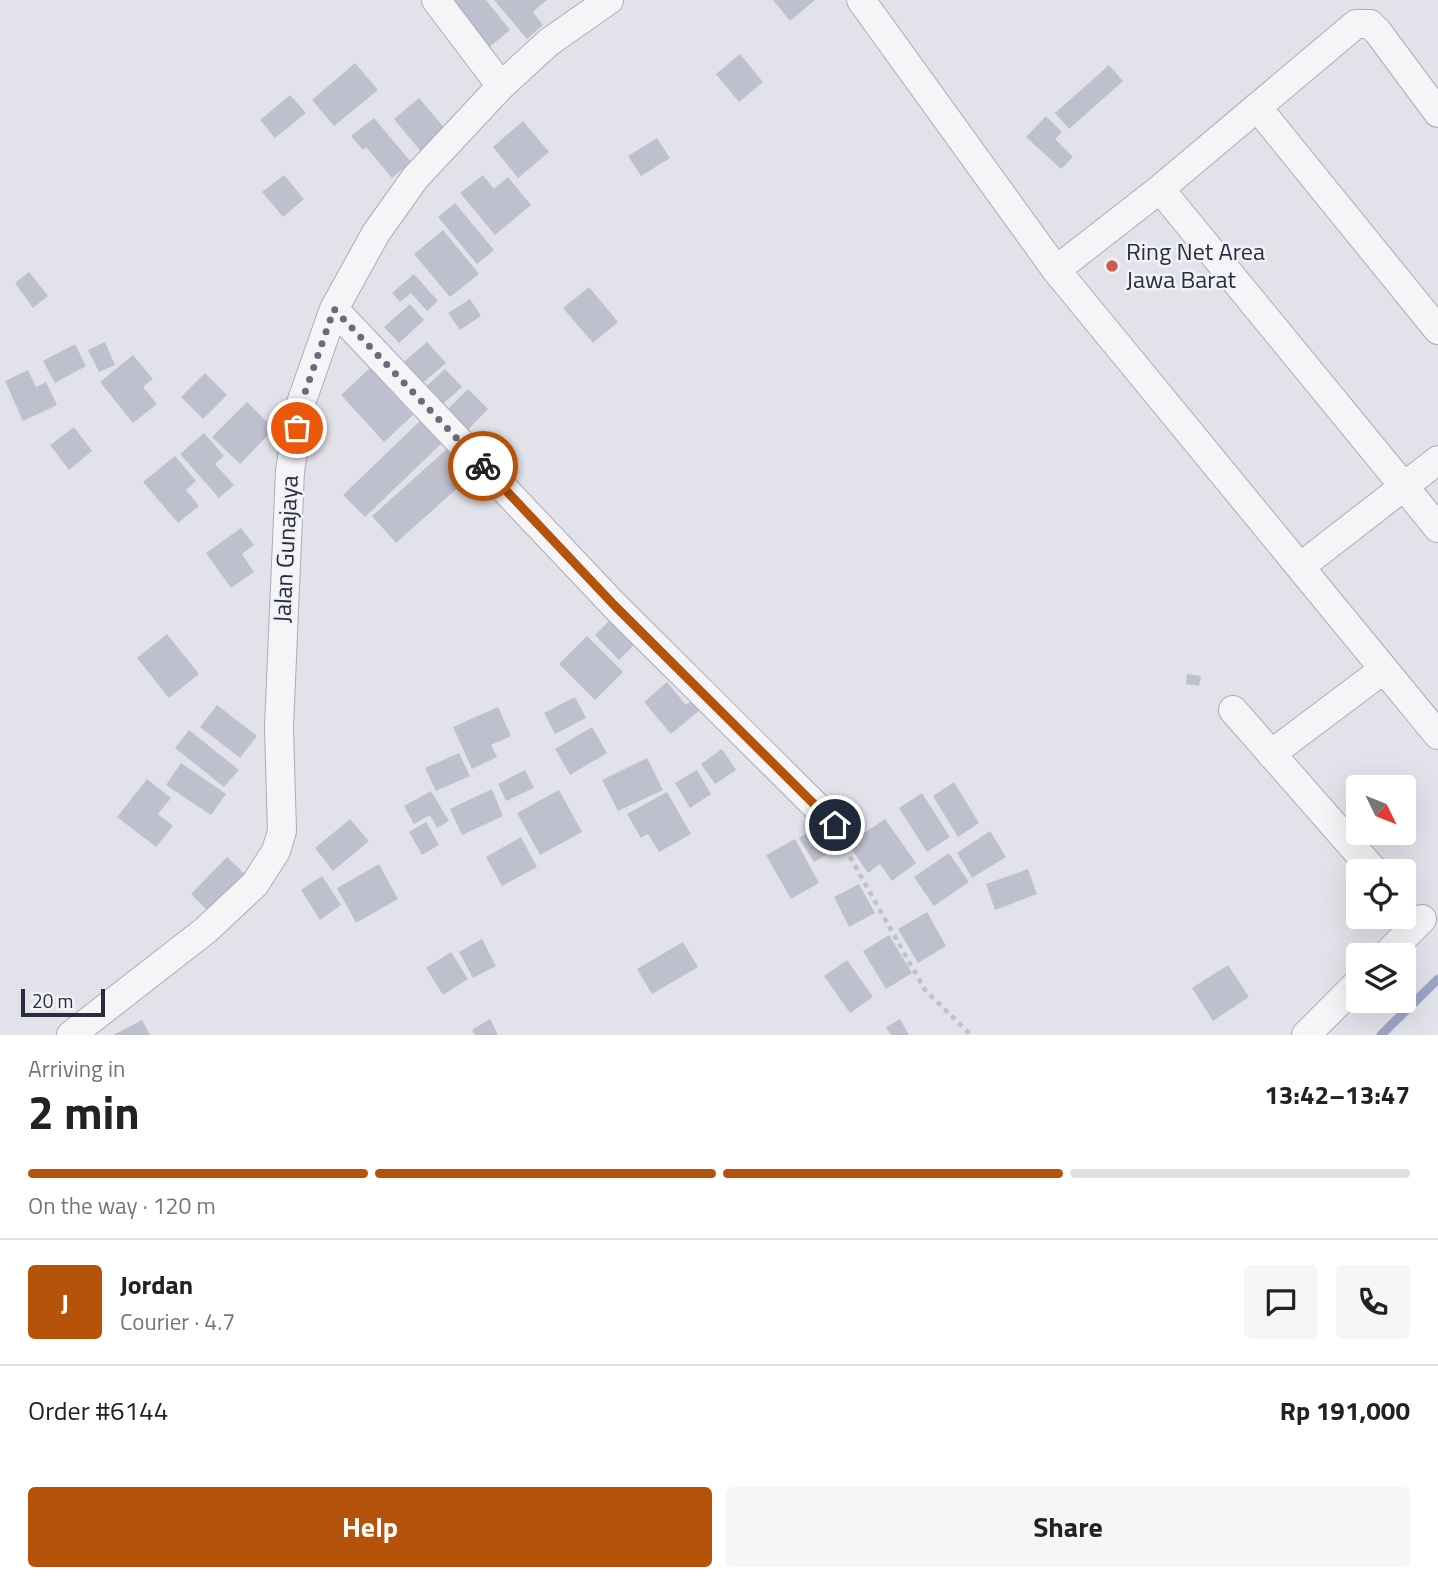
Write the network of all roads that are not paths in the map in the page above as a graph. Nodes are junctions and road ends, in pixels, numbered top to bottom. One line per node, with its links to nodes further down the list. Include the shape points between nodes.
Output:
1 (436, 0): 4 (street)
2 (609, 0): 4 (street, Jalan Gunajaya, via 549,42)
3 (861, 0): 8 (street)
4 (501, 86): 9 (street, Jalan Gunajaya, via 415,178 376,233)
5 (1257, 107): 6 (street, via 1356,24 1370,24); 7 (street); 10 (street)
6 (1438, 113)
7 (1160, 188): 8 (street); 12 (street)
8 (1056, 270): 14 (street)
9 (334, 309): 19 (street, via 614,605); 24 (street, Jalan Gunajaya, via 300,407 290,471 279,727 282,831 276,851 255,884 206,930)
10 (1438, 330)
11 (1438, 460): 12 (street)
12 (1405, 487): 13 (street); 14 (street)
13 (1438, 528)
14 (1300, 567): 15 (street)
15 (1383, 670): 17 (street); 18 (street)
16 (1233, 710): 18 (street)
17 (1438, 735)
18 (1271, 754): 20 (street)
19 (835, 825)
20 (1364, 859)
21 (1421, 912): 22 (street)
22 (1396, 943)
23 (1346, 995): 25 (street)
24 (71, 1035)
25 (1306, 1035)

